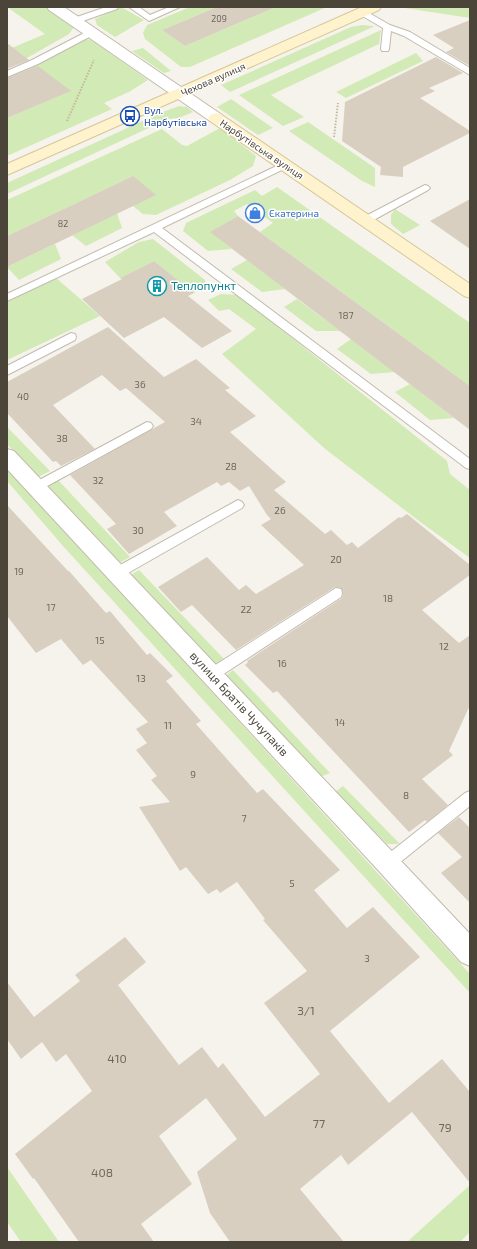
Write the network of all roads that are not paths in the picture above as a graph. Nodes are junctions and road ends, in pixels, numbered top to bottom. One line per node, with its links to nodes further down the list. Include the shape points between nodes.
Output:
1 (54, 7): 6 (street, Нарбутівська вулиця)
2 (114, 7): 6 (lane)
3 (133, 7): 4 (lane, via 149,18)
4 (176, 7)
5 (368, 10): 7 (lane); 12 (street, Чехова вулиця)
6 (74, 21): 8 (street, Нарбутівська вулиця)
7 (387, 27): 9 (lane); 10 (lane, via 407,34)
8 (90, 33): 11 (lane); 12 (street, Нарбутівська вулиця)
9 (385, 49)
10 (470, 72)
11 (7, 74)
12 (180, 94): 13 (street, Нарбутівська вулиця); 14 (street, Чехова вулиця)
13 (285, 165): 16 (street, Нарбутівська вулиця); 17 (lane)
14 (7, 170)
15 (425, 188): 16 (lane)
16 (366, 220): 18 (street, Нарбутівська вулиця)
17 (155, 228): 19 (lane); 24 (lane)
18 (470, 292)
19 (7, 298)
20 (71, 337): 21 (lane)
21 (7, 371)
22 (147, 426): 25 (lane)
23 (7, 456): 25 (street, вулиця Братів Чучупаків)
24 (470, 465)
25 (36, 487): 27 (street, вулиця Братів Чучупаків)
26 (238, 505): 27 (lane)
27 (117, 574): 29 (street, вулиця Братів Чучупаків)
28 (336, 593): 29 (lane)
29 (211, 675): 31 (street, вулиця Братів Чучупаків)
30 (470, 797): 31 (lane)
31 (388, 863): 32 (street, вулиця Братів Чучупаків)
32 (470, 953)

